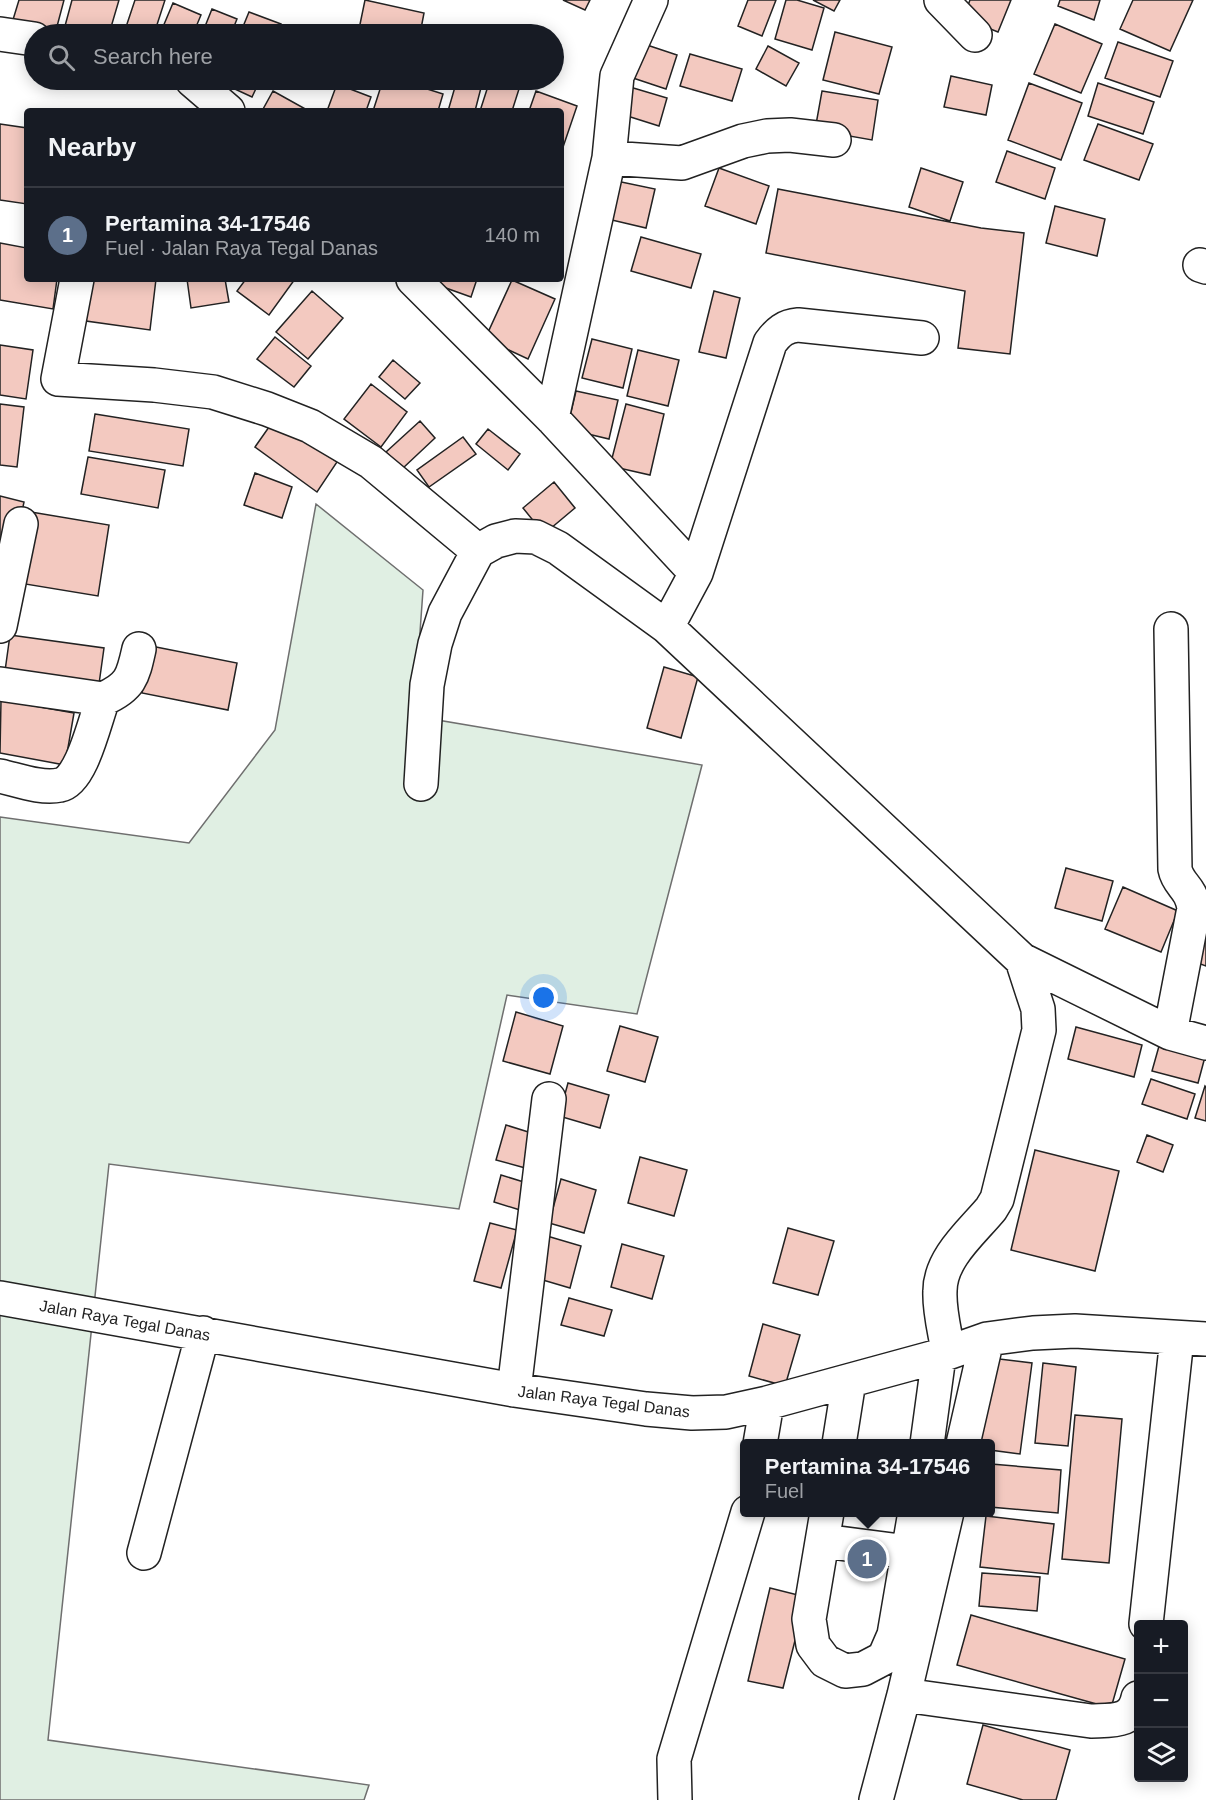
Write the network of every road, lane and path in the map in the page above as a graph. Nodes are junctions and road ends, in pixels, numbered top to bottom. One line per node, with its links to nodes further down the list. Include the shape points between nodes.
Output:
1 (651, 0): 9 (street, via 617,76)
2 (941, 0): 4 (street)
3 (0, 34): 5 (street)
4 (975, 35)
5 (24, 38)
6 (204, 90): 7 (street)
7 (225, 108)
8 (834, 140): 9 (street, via 767,136 682,163)
9 (609, 158): 13 (street)
10 (76, 282): 15 (street, via 58,379 213,392 310,426 371,462)
11 (416, 282): 13 (street)
12 (922, 338): 16 (street, via 798,324 776,336 770,343)
13 (552, 418): 16 (street)
14 (21, 524): 17 (street)
15 (478, 551): 16 (street, via 514,536 536,537); 23 (street, via 445,614 435,644 427,685)
16 (681, 602): 24 (street)
17 (0, 626)
18 (1171, 629): 25 (street, via 1174,869 1190,893 1194,908)
19 (139, 649): 21 (street, via 133,677 126,686)
20 (0, 684): 21 (street)
21 (103, 699): 22 (street, via 72,778 59,786)
22 (0, 776)
23 (421, 784)
24 (1022, 960): 25 (street); 32 (street, via 1038,1009 1039,1030 997,1199 947,1263 942,1276 939,1290)
25 (1172, 1020): 26 (street)
26 (1206, 1043)
27 (549, 1100): 34 (street)
28 (0, 1298): 29 (street, Jalan Raya Tegal Danas)
29 (203, 1333): 34 (street, Jalan Raya Tegal Danas); 45 (street)
30 (987, 1339): 31 (street, Jalan Raya Tegal Danas, via 1075,1331); 32 (street, Jalan Raya Tegal Danas); 39 (street)
31 (1191, 1339): 46 (street)
32 (943, 1353): 33 (street, Jalan Raya Tegal Danas); 38 (street)
33 (849, 1381): 35 (street, Jalan Raya Tegal Danas); 37 (street)
34 (514, 1390): 35 (street, Jalan Raya Tegal Danas, via 692,1413 726,1412)
35 (767, 1403): 36 (street)
36 (761, 1439)
37 (840, 1439)
38 (928, 1439)
39 (964, 1439)
40 (747, 1517): 49 (street, via 674,1759)
41 (914, 1517): 44 (street)
42 (946, 1517): 47 (street)
43 (825, 1526): 44 (street); 44 (street, via 809,1619 813,1645 825,1661 845,1671 863,1670 884,1658 894,1635)
44 (908, 1552)
45 (144, 1553)
46 (1147, 1620)
47 (904, 1695): 48 (street, via 1091,1721 1119,1720); 50 (street)
48 (1134, 1709)
49 (675, 1800)
50 (876, 1800)

